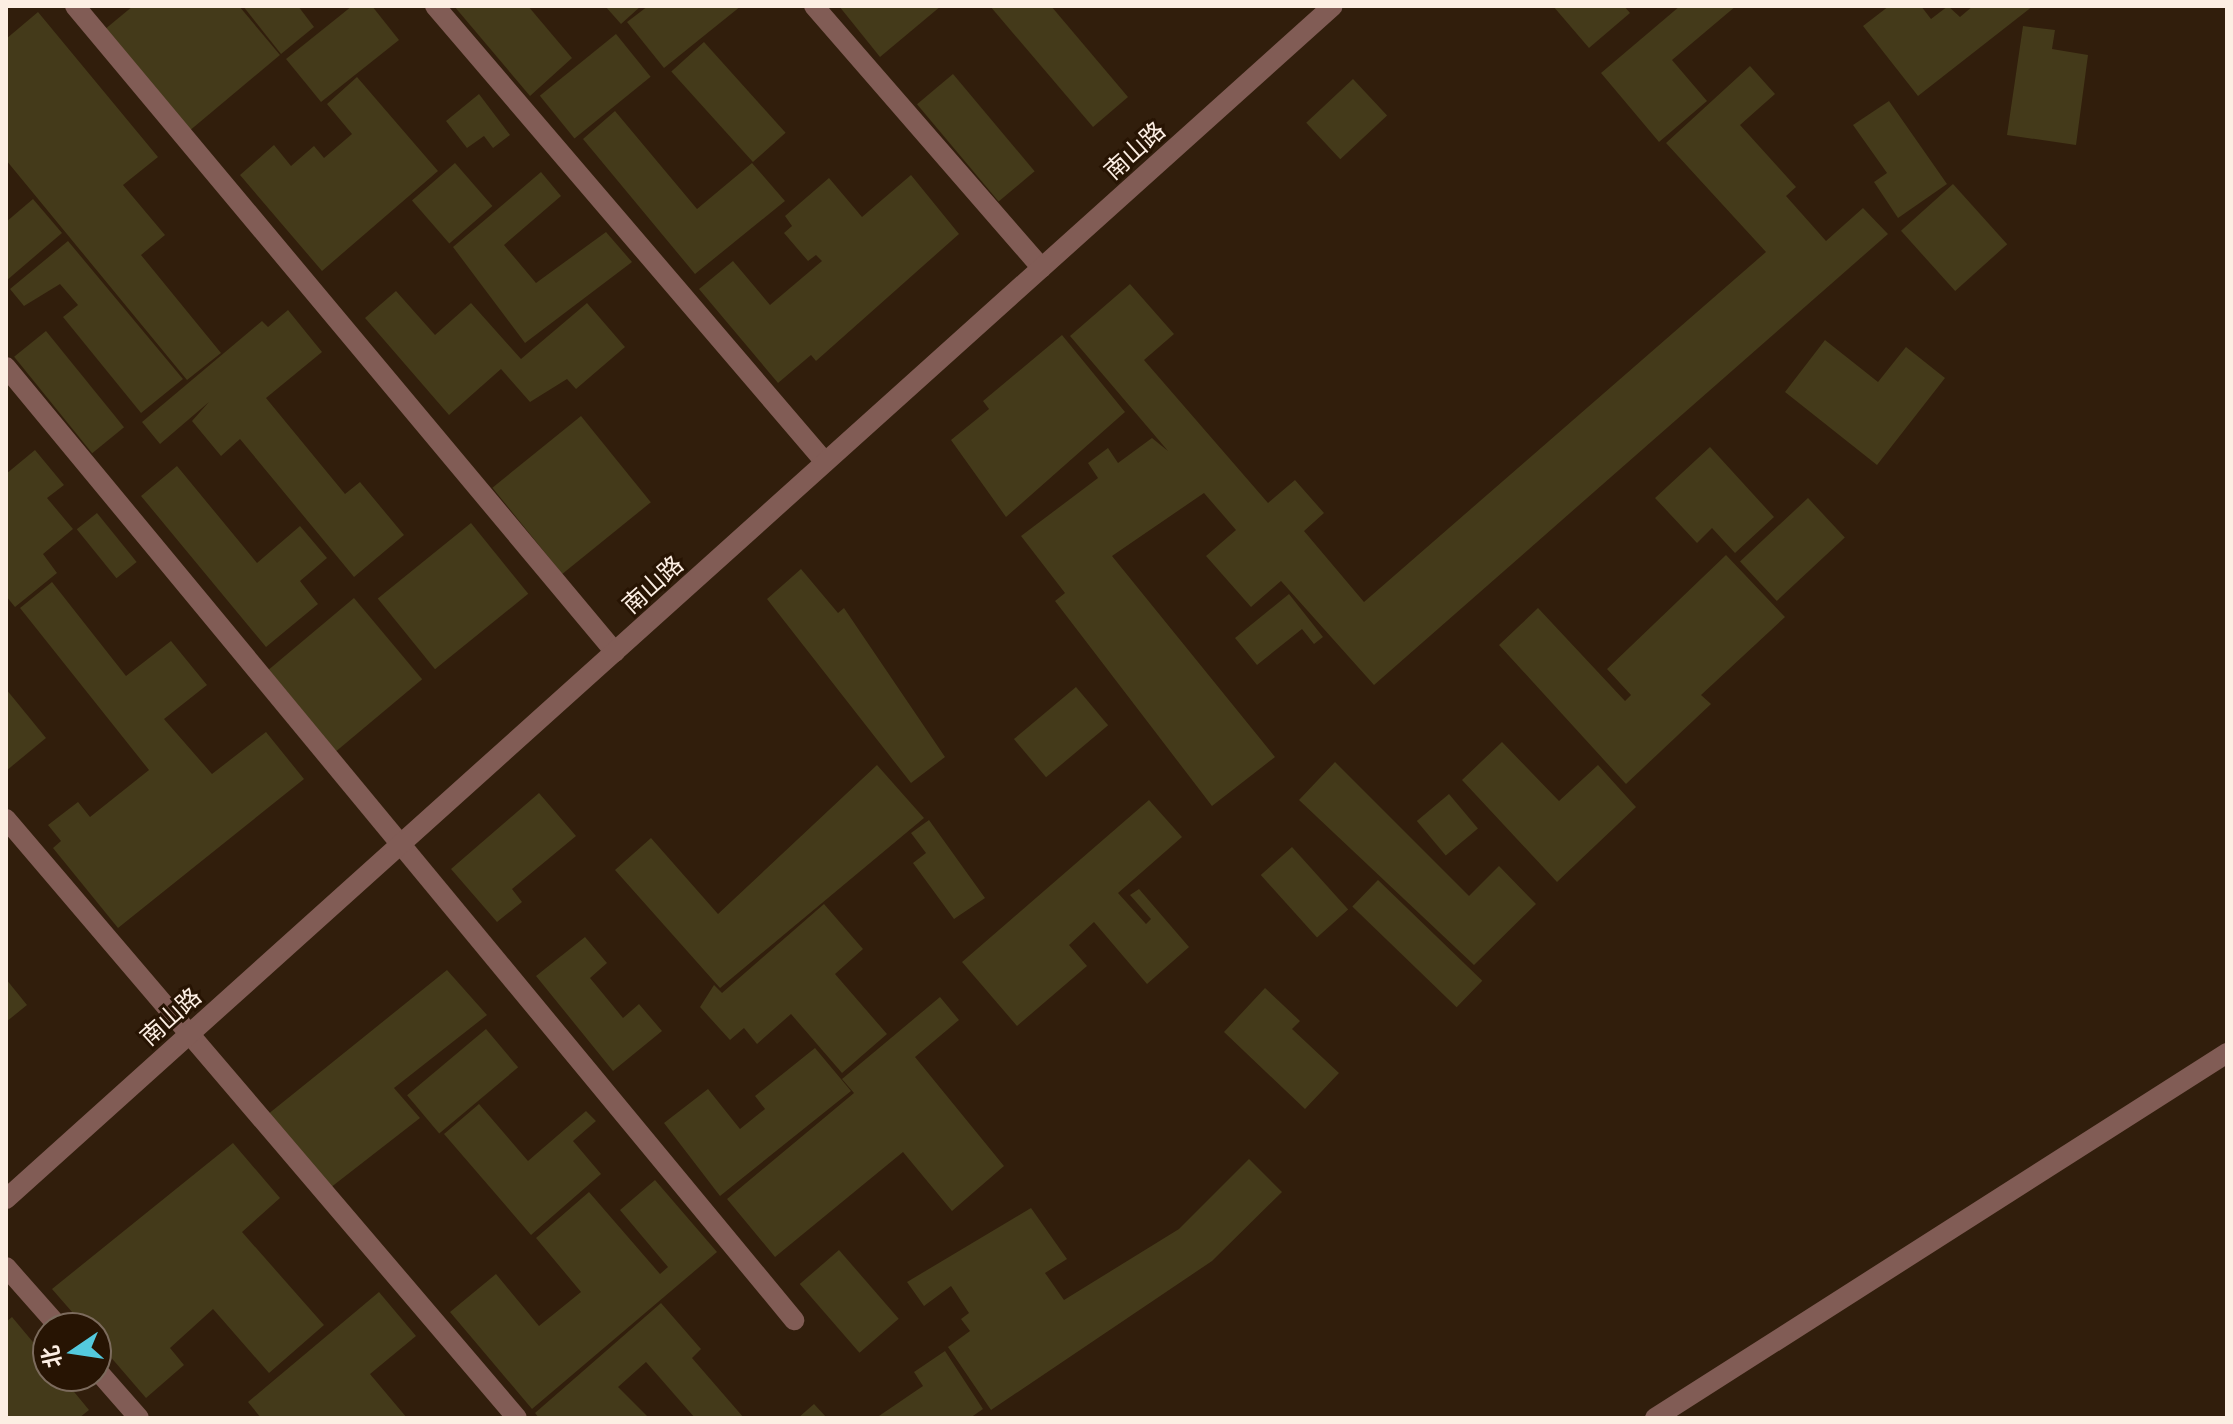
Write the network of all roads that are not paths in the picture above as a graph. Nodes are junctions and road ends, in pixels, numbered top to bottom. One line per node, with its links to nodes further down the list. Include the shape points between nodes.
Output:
1 (75, 6): 8 (street)
2 (435, 6): 7 (street)
3 (814, 6): 5 (street)
4 (1333, 6): 5 (street, 南山路)
5 (1042, 268): 7 (street, 南山路)
6 (6, 367): 10 (street)
7 (825, 462): 8 (street, 南山路)
8 (615, 652): 10 (street, 南山路)
9 (6, 819): 11 (street)
10 (401, 843): 11 (street, 南山路); 16 (street)
11 (185, 1037): 13 (street, 南山路); 19 (street)
12 (2227, 1053): 20 (street)
13 (6, 1199)
14 (6, 1267): 15 (street)
15 (46, 1312)
16 (794, 1320)
17 (112, 1387): 18 (street)
18 (139, 1418)
19 (517, 1418)
20 (1655, 1418)

